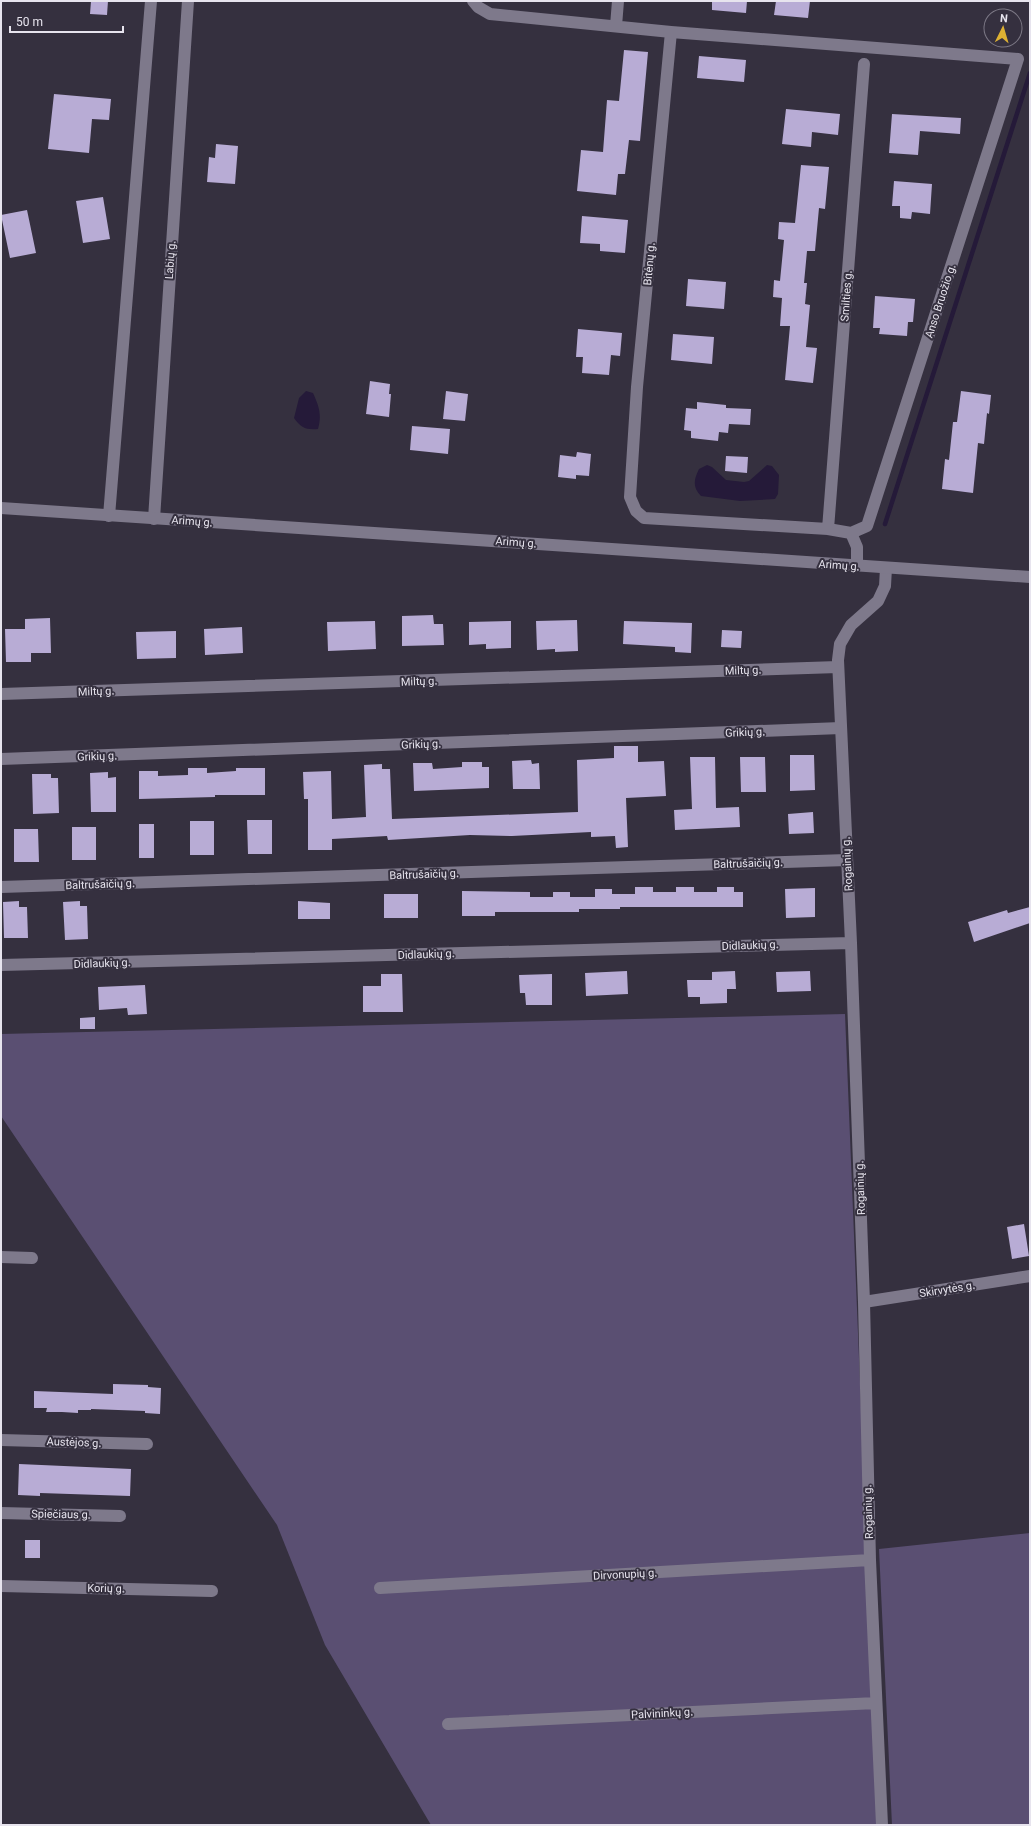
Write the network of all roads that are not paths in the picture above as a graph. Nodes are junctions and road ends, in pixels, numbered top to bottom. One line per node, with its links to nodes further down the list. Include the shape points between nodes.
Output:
1 (151, 1): 9 (street)
2 (188, 1): 10 (street, Labių g.)
3 (473, 1): 5 (street, via 490,14)
4 (618, 1): 5 (street)
5 (616, 26): 6 (street)
6 (671, 32): 11 (street, Bitėnų g., via 637,387 630,497 636,511 644,518); 12 (street, Anso Bruožio g., via 1018,59 867,526)
7 (864, 64): 11 (street, Smilties g.)
8 (1, 508): 9 (street, Arimų g.)
9 (109, 516): 10 (street, Arimų g.)
10 (154, 518): 13 (street, Arimų g.)
11 (828, 528): 12 (street)
12 (851, 533): 13 (street, via 857,547)
13 (857, 566): 14 (street, Arimų g.)
14 (886, 568): 15 (street, Arimų g.); 16 (street, Rogainių g., via 884,586 878,601 851,625 840,644)
15 (1030, 577)
16 (838, 667): 17 (street, Miltų g.); 18 (street, Rogainių g.)
17 (1, 694)
18 (841, 728): 19 (street, Grikių g.); 20 (street, Rogainių g.)
19 (1, 759)
20 (847, 860): 21 (street, Baltrušaičių g.); 22 (street, Rogainių g.)
21 (1, 887)
22 (851, 943): 23 (street, Didlaukių g.); 27 (street, Rogainių g.)
23 (1, 965)
24 (1, 1257): 25 (street)
25 (32, 1258)
26 (1030, 1276): 27 (street, Skirvytės g.)
27 (864, 1302): 32 (street, Rogainių g.)
28 (1, 1440): 29 (street, Austėjos g.)
29 (147, 1444)
30 (1, 1513): 31 (street, Spiečiaus g.)
31 (120, 1516)
32 (870, 1560): 34 (street, Dirvonupių g.); 36 (street, Rogainių g.)
33 (1, 1586): 35 (street, Korių g.)
34 (380, 1588)
35 (212, 1591)
36 (876, 1703): 37 (street, Palvininkų g.); 38 (street, Rogainių g.)
37 (448, 1724)
38 (882, 1825)

